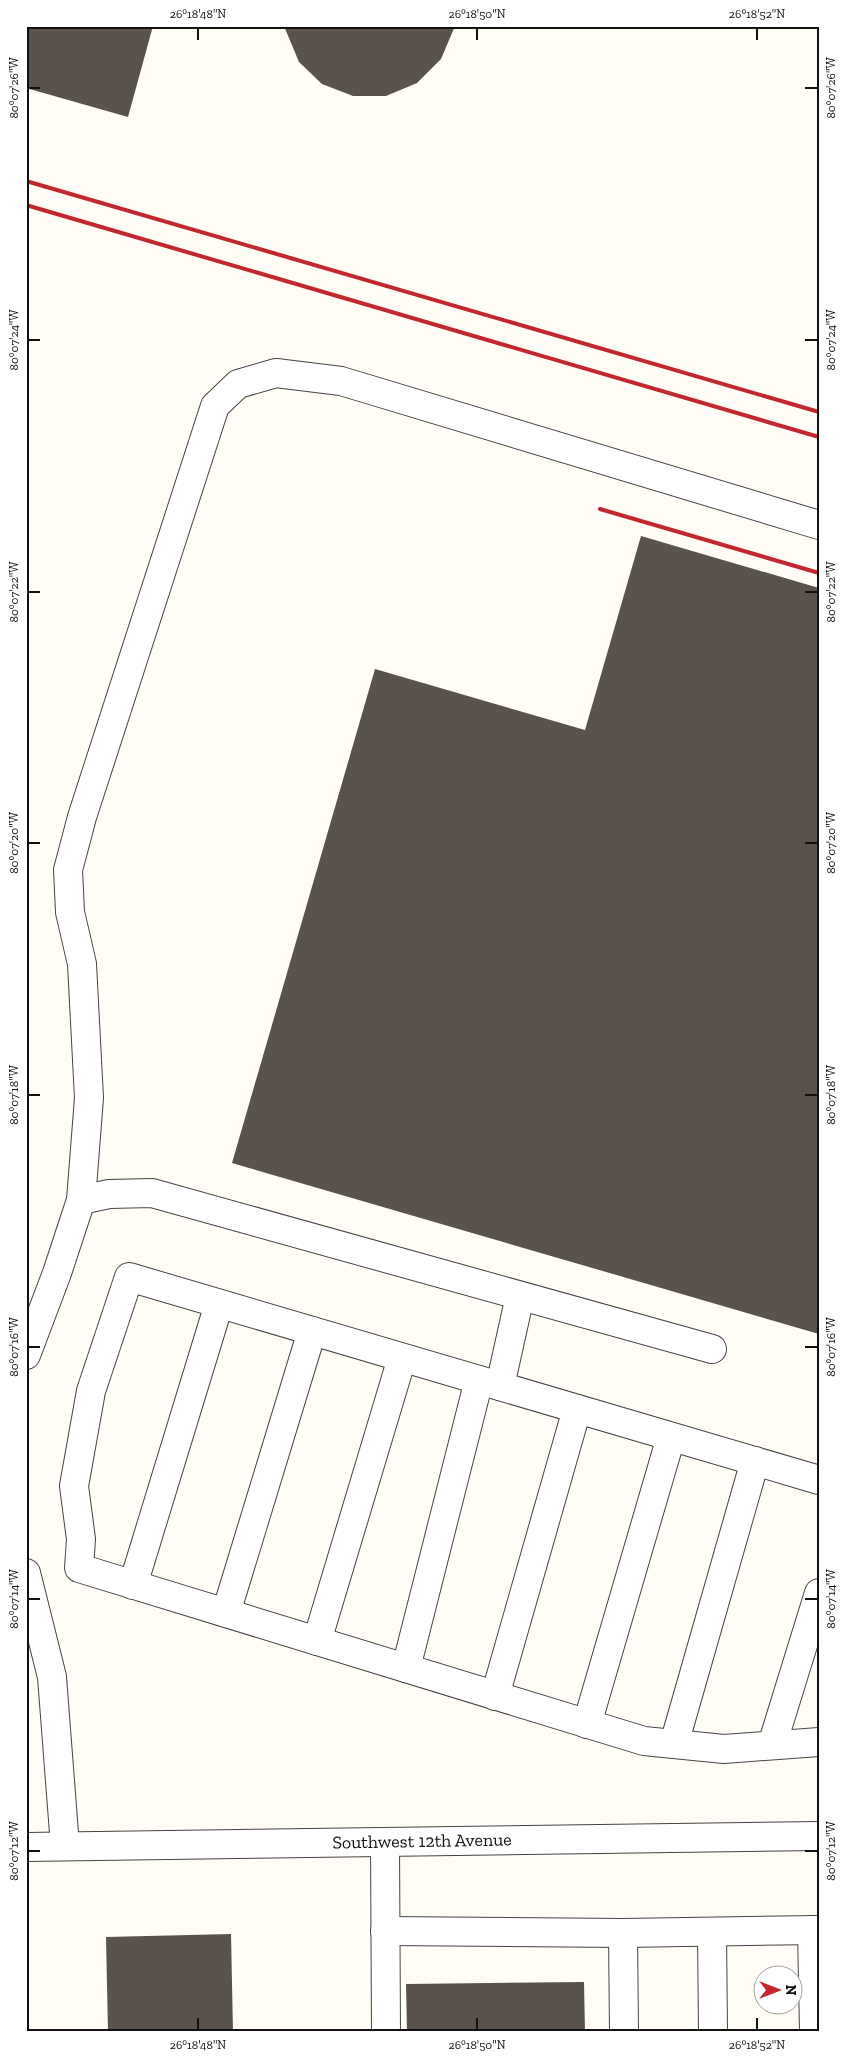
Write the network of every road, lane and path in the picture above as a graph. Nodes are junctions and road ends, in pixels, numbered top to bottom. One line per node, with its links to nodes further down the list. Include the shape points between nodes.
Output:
1 (819, 525): 2 (street, via 342,381 276,374 238,384 215,406 82,817 68,870 70,912 82,964 89,1098)
2 (81, 1200): 3 (street, via 109,1194 152,1193); 7 (street)
3 (520, 1296): 6 (street); 9 (street)
4 (219, 1304): 5 (street); 15 (street); 15 (street, via 129,1277 91,1391 74,1486 81,1540 79,1568)
5 (312, 1331): 8 (street); 17 (street)
6 (712, 1349)
7 (26, 1355)
8 (402, 1358): 9 (street); 18 (street)
9 (490, 1383): 10 (street); 19 (street)
10 (577, 1409): 11 (street); 20 (street)
11 (671, 1436): 12 (street); 21 (street)
12 (756, 1462): 13 (street); 23 (street)
13 (819, 1480)
14 (26, 1573): 27 (street, via 52,1677)
15 (133, 1585): 17 (street)
16 (819, 1593): 24 (street)
17 (226, 1613): 18 (street)
18 (317, 1641): 19 (street)
19 (406, 1668): 20 (street)
20 (495, 1696): 21 (street)
21 (588, 1724): 23 (street, via 644,1741)
22 (819, 1742): 24 (street)
23 (674, 1744): 24 (street, via 724,1749)
24 (772, 1745)
25 (819, 1836): 26 (street, Southwest 12th Avenue)
26 (385, 1842): 27 (street, Southwest 12th Avenue); 30 (street)
27 (65, 1846): 28 (street, Southwest 12th Avenue)
28 (26, 1847)
29 (816, 1930): 31 (street); 36 (street)
30 (385, 1931): 32 (street); 33 (street)
31 (712, 1932): 32 (street); 35 (street)
32 (623, 1933): 34 (street)
33 (386, 2032)
34 (624, 2032)
35 (713, 2032)
36 (814, 2032)

